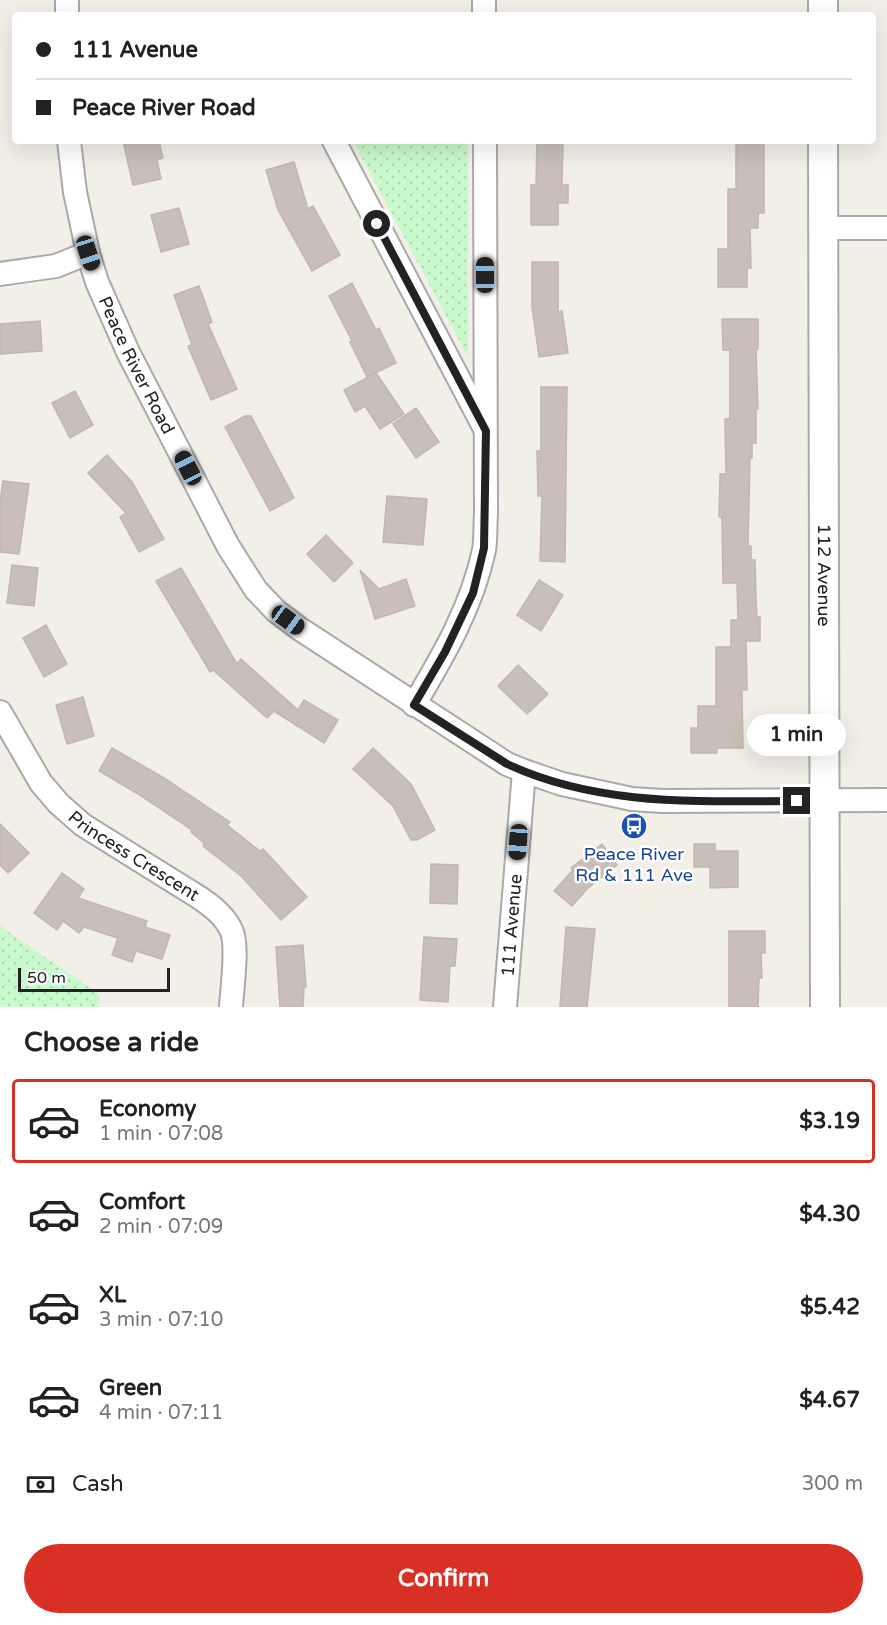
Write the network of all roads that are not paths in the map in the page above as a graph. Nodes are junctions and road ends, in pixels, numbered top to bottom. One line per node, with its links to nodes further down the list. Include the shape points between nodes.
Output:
1 (69, 144): 7 (street, Peace River Road)
2 (336, 144): 9 (street)
3 (485, 144): 9 (street)
4 (823, 144): 5 (street, 112 Avenue)
5 (823, 228): 6 (street); 14 (street, 112 Avenue)
6 (887, 228)
7 (88, 253): 8 (street, via 56,266); 10 (street, Peace River Road, via 128,352 228,546 256,591 292,623)
8 (0, 274)
9 (486, 431): 10 (street, via 484,548 473,593)
10 (414, 705): 12 (street, Peace River Road)
11 (0, 712): 15 (street, Princess Crescent, via 41,783 59,804 83,825 218,911 232,933)
12 (524, 771): 14 (street, Peace River Road, via 562,784 632,798); 16 (street, 111 Avenue)
13 (887, 800): 14 (street, Peace River Road)
14 (824, 801): 17 (street, 112 Avenue)
15 (231, 1007)
16 (506, 1007)
17 (825, 1007)

